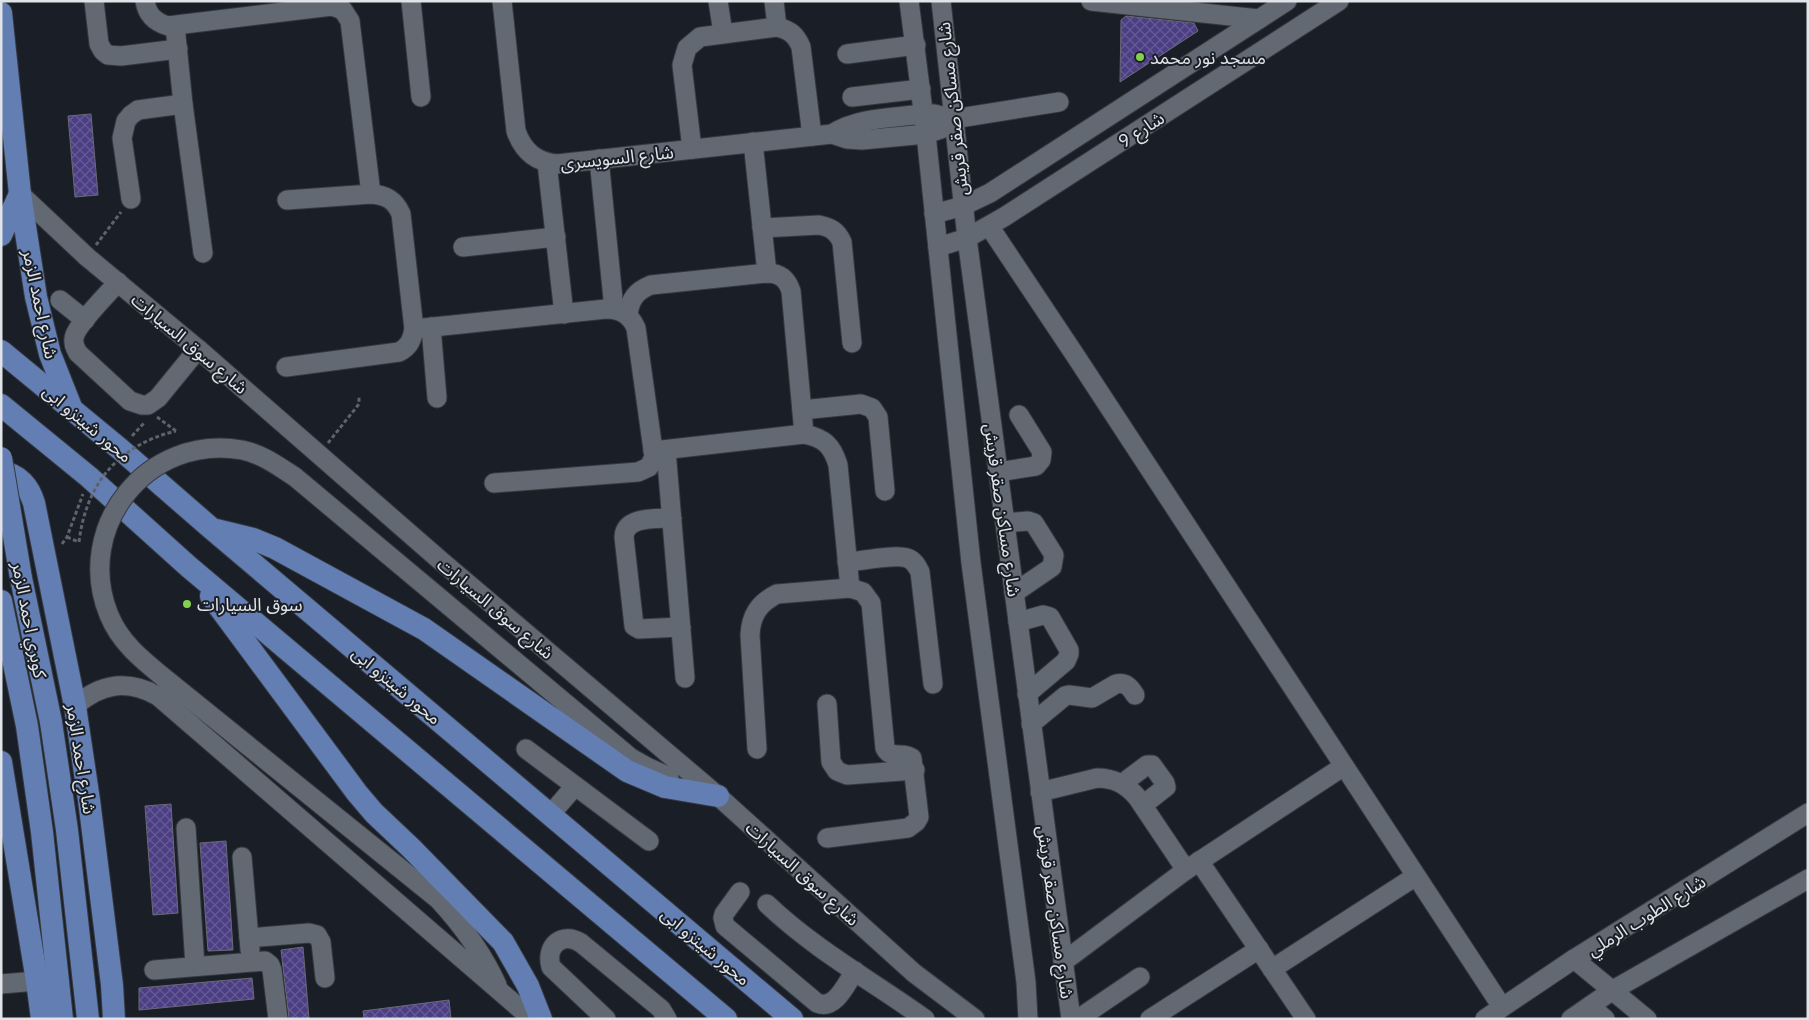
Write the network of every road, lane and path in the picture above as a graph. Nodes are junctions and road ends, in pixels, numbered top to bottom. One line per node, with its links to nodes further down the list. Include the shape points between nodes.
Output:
1 (94, 1): 19 (street, via 98,44 108,55)
2 (145, 1): 15 (street, via 154,20)
3 (411, 1): 22 (street)
4 (502, 1): 34 (street, شارع السويسرى, via 516,131 527,151)
5 (718, 1): 17 (street)
6 (774, 1): 16 (street)
7 (909, 1): 18 (street, شارع مساكن صقر قريش)
8 (941, 1): 27 (street, شارع مساكن صقر قريش)
9 (1091, 1): 14 (street)
10 (1281, 3): 14 (street, شارع 9)
11 (1334, 3): 41 (street, شارع 9)
12 (332, 4): 15 (street); 36 (street, via 343,10 350,21)
13 (1, 13): 35 (main road, شارع احمد الزمر)
14 (1260, 19): 39 (street, شارع 9, via 990,193)
15 (175, 26): 19 (street)
16 (777, 27): 17 (street); 30 (street, via 792,33 801,47)
17 (723, 34): 32 (street, via 700,37 683,56)
18 (916, 45): 20 (street); 21 (street, شارع مساكن صقر قريش)
19 (178, 49): 25 (street)
20 (847, 54)
21 (921, 89): 23 (street); 26 (street, شارع مساكن صقر قريش)
22 (421, 97)
23 (852, 97)
24 (1059, 102): 27 (street)
25 (183, 104): 37 (street, via 138,110 126,121 122,138); 48 (street)
26 (923, 114): 27 (street, شارع السويسرى); 28 (street, شارع السويسرى, via 858,122); 29 (street, شارع مساكن صقر قريش)
27 (953, 119): 29 (street, شارع السويسرى, via 941,129); 39 (street, شارع مساكن صقر قريش)
28 (832, 134): 29 (street, شارع السويسرى, via 862,140); 30 (street, شارع السويسرى)
29 (926, 134): 40 (street, شارع مساكن صقر قريش)
30 (812, 136): 31 (street, شارع السويسرى)
31 (753, 142): 32 (street, شارع السويسرى); 42 (street)
32 (692, 149): 33 (street, شارع السويسرى)
33 (598, 159): 34 (street, شارع السويسرى); 53 (street)
34 (547, 163): 44 (street)
35 (20, 194): 43 (main road, شارع احمد الزمر); 49 (street, شارع سوق السيارات); 64 (main road, شارع احمد الزمر, via 42,326)
36 (372, 194): 38 (street); 56 (street, via 381,194 397,205)
37 (131, 199): 49 (path)
38 (287, 200)
39 (963, 206): 40 (street, شارع 9); 45 (street, شارع مساكن صقر قريش)
40 (934, 214): 47 (street, شارع مساكن صقر قريش)
41 (989, 226): 45 (street, شارع 9); 100 (street)
42 (762, 228): 50 (street); 57 (street, via 819,225 838,235 842,242)
43 (1, 235)
44 (556, 237): 46 (street); 54 (street)
45 (967, 238): 47 (street, شارع 9); 74 (street, شارع مساكن صقر قريش)
46 (463, 247)
47 (938, 247): 150 (street, شارع مساكن صقر قريش, via 971,563 1026,982)
48 (203, 253)
49 (87, 257): 51 (street, شارع سوق السيارات)
50 (767, 273): 53 (street, via 651,285 641,289); 66 (street, via 783,277 791,291)
51 (118, 282): 55 (street); 58 (street, شارع سوق السيارات)
52 (60, 300): 55 (street)
53 (621, 312): 54 (street); 70 (street, via 633,321 636,328)
54 (564, 314): 56 (street)
55 (85, 320): 65 (street, via 74,338 78,353 130,401)
56 (422, 328): 60 (street, via 399,352); 62 (street)
57 (852, 343)
58 (198, 349): 65 (street); 71 (street, شارع سوق السيارات)
59 (1, 351): 64 (main road, محور شينزو ابى)
60 (286, 367)
61 (359, 397): 71 (path, via 358,404)
62 (437, 398)
63 (1, 405): 75 (main road)
64 (72, 410): 69 (main road, محور شينزو ابى)
65 (147, 410): 69 (path); 81 (path, bridge, via 176,431 132,449 108,470 90,496 79,542)
66 (802, 410): 68 (street); 77 (street, via 861,404 872,408 878,417)
67 (1019, 415): 74 (street, via 1042,452 1041,460 1036,466)
68 (804, 434): 70 (street); 82 (street, via 816,436 834,453 838,465)
69 (120, 449): 80 (main road, محور شينزو ابى)
70 (659, 450): 76 (street, via 644,470); 78 (street)
71 (319, 456): 104 (street, شارع سوق السيارات)
72 (1, 458): 139 (main road, كوبري احمد الزمر, bridge, via 51,722 67,830)
73 (1, 472): 83 (main road, شارع احمد الزمر, via 16,477 31,492)
74 (998, 472): 79 (street, شارع مساكن صقر قريش)
75 (89, 477): 81 (path); 84 (main road)
76 (494, 483)
77 (885, 491)
78 (672, 518): 89 (street); 89 (street, via 633,522 626,528 624,538 635,628)
79 (1004, 523): 86 (street, شارع مساكن صقر قريش); 86 (street, via 1034,523 1055,559 1052,567)
80 (212, 529): 104 (main road, via 275,548 424,629 627,771 665,787); 108 (main road, محور شينزو ابى)
81 (67, 537): 83 (path)
82 (847, 562): 85 (street); 91 (street, via 901,557 918,566)
83 (46, 564): 95 (main road, شارع احمد الزمر)
84 (189, 567): 143 (main road, via 357,793 503,942 528,986); 146 (main road)
85 (850, 588): 98 (street, via 777,594 754,614 750,635); 101 (street, via 863,592 871,603 885,748 892,755 910,755)
86 (1014, 593): 88 (street, شارع مساكن صقر قريش)
87 (1, 601): 138 (main road, كوبري احمد الزمر, via 27,726)
88 (1018, 622): 92 (street, شارع مساكن صقر قريش); 92 (street, via 1043,615 1050,617 1069,650 1066,661)
89 (681, 627): 90 (street)
90 (685, 678)
91 (933, 684)
92 (1027, 694): 96 (street, شارع مساكن صقر قريش)
93 (1136, 694): 96 (street, via 1129,686 1120,683 1092,698 1069,695)
94 (827, 704): 101 (street, via 832,762 837,771 847,775)
95 (75, 706): 133 (street, via 93,693 114,686 137,687 158,696); 140 (main road, شارع احمد الزمر, via 92,820)
96 (1031, 724): 105 (street, شارع مساكن صقر قريش)
97 (526, 749): 103 (street)
98 (757, 749)
99 (1, 762): 130 (main road)
100 (1344, 766): 113 (street); 114 (street)
101 (915, 770): 110 (street, via 919,811 916,822 908,828)
102 (1122, 783): 105 (street, via 1097,778); 106 (street); 106 (street, via 1147,765 1152,765 1166,787)
103 (575, 786): 108 (street); 111 (street)
104 (710, 789): 127 (street, شارع سوق السيارات); 133 (street, bridge, via 663,775 631,758 295,477 263,456 221,448 199,450 178,455 141,477 114,511 100,552 102,595 119,634 163,677 438,898 475,945)
105 (1040, 792): 122 (street, شارع مساكن صقر قريش)
106 (1143, 805): 113 (street)
107 (1808, 813): 120 (street, شارع الطوب الرملي)
108 (550, 815): 147 (main road, محور شينزو ابى)
109 (186, 828): 123 (street)
110 (827, 838)
111 (650, 841)
112 (242, 857): 118 (street)
113 (1192, 865): 119 (street); 122 (street)
114 (1416, 876): 124 (street); 136 (street)
115 (1808, 879): 132 (street)
116 (740, 892): 126 (street, via 724,914 725,926 817,1002 824,1005 832,1002)
117 (767, 904): 126 (street, via 797,931)
118 (249, 938): 121 (street); 129 (street, via 317,935 321,942)
119 (1259, 949): 124 (street); 153 (street)
120 (1574, 959): 132 (street); 136 (street, شارع الطوب الرملي)
121 (251, 962): 123 (street); 141 (street, via 265,961 272,967)
122 (1063, 962): 151 (street, شارع مساكن صقر قريش)
123 (195, 966): 125 (street)
124 (1272, 969): 154 (street)
125 (154, 970)
126 (855, 971): 134 (street)
127 (914, 973): 134 (street); 149 (street, شارع سوق السيارات)
128 (1140, 976): 152 (street)
129 (325, 978)
130 (37, 981): 131 (street); 137 (main road)
131 (1, 984)
132 (1613, 990): 135 (street); 158 (street)
133 (500, 992): 142 (street)
134 (896, 998): 148 (street)
135 (1590, 1006): 156 (street); 157 (street)
136 (1502, 1007): 155 (street, شارع الطوب الرملي)
137 (42, 1019)
138 (62, 1019)
139 (88, 1019)
140 (114, 1019)
141 (278, 1019)
142 (532, 1019)
143 (541, 1019)
144 (606, 1019): 145 (street, via 551,967 549,955 559,941 570,938 581,943 661,1009)
145 (667, 1019)
146 (726, 1019)
147 (792, 1019)
148 (925, 1019)
149 (975, 1019)
150 (1028, 1019)
151 (1071, 1019)
152 (1078, 1019)
153 (1150, 1019)
154 (1306, 1019)
155 (1485, 1019)
156 (1571, 1019)
157 (1605, 1019)
158 (1647, 1019)

